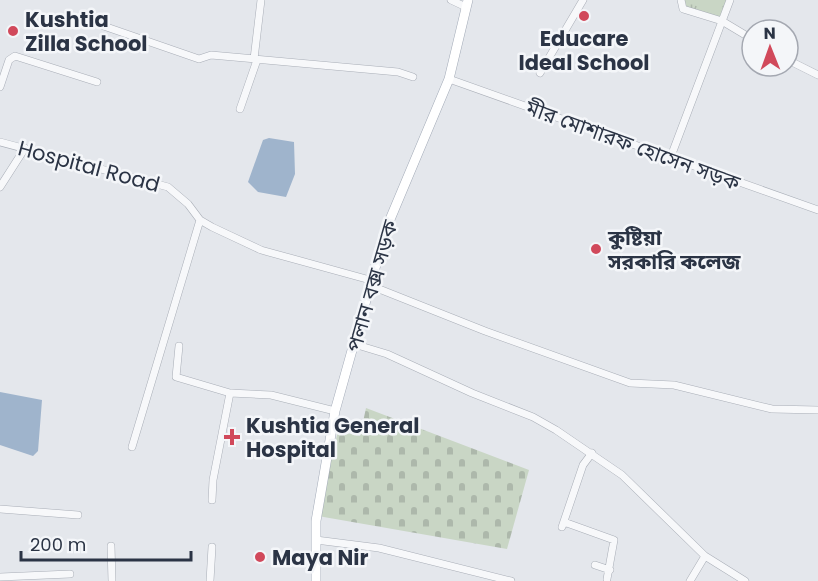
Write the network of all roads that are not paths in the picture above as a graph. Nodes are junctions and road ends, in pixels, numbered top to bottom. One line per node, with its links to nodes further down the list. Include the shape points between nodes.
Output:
1 (261, 0): 10 (street)
2 (451, 0): 6 (street)
3 (584, 0): 12 (street)
4 (681, 0): 7 (street, via 683,9)
5 (730, 0): 7 (street)
6 (467, 3): 15 (main road, পলান বক্স সড়ক)
7 (722, 21): 9 (street); 21 (street)
8 (92, 22): 10 (street, via 199,58 211,55)
9 (740, 32)
10 (256, 59): 14 (street, via 398,72); 18 (street)
11 (800, 66): 13 (street)
12 (540, 73)
13 (818, 75)
14 (413, 77)
15 (449, 79): 21 (street, মীর মোশারফ হোসেন সড়ক); 25 (main road, পলান বক্স সড়ক, via 386,229)
16 (97, 82): 17 (street, via 15,56 9,60)
17 (0, 87)
18 (240, 109)
19 (0, 142): 20 (street, Hospital Road)
20 (26, 148): 22 (street); 24 (street, Hospital Road, via 168,187)
21 (670, 159): 23 (street, মীর মোশারফ হোসেন সড়ক)
22 (0, 187)
23 (818, 210)
24 (200, 220): 25 (street, Hospital Road, via 261,249); 31 (street)
25 (370, 283): 26 (main road, পলান বক্স সড়ক); 29 (street, Hospital Road, via 485,332 630,383 674,385 772,409)
26 (354, 344): 30 (main road, পলান বক্স সড়ক); 32 (street, via 387,354 533,417)
27 (179, 346): 28 (street, via 176,377)
28 (230, 393): 30 (street, via 271,395); 33 (street)
29 (818, 410)
30 (335, 411): 36 (main road, পলান বক্স সড়ক)
31 (132, 447)
32 (592, 453): 39 (street, via 622,475); 41 (street, via 583,465 563,524 614,540)
33 (212, 500)
34 (0, 509): 35 (street)
35 (78, 515)
36 (316, 540): 47 (main road, পলান বক্স সড়ক); 48 (street, via 379,548)
37 (111, 546): 45 (street)
38 (212, 547): 46 (street)
39 (705, 556): 49 (street); 50 (street)
40 (595, 565): 41 (street)
41 (610, 570): 44 (street)
42 (70, 574): 43 (street)
43 (0, 577)
44 (607, 579)
45 (112, 581)
46 (210, 581)
47 (316, 581)
48 (511, 581)
49 (690, 581)
50 (745, 581)

